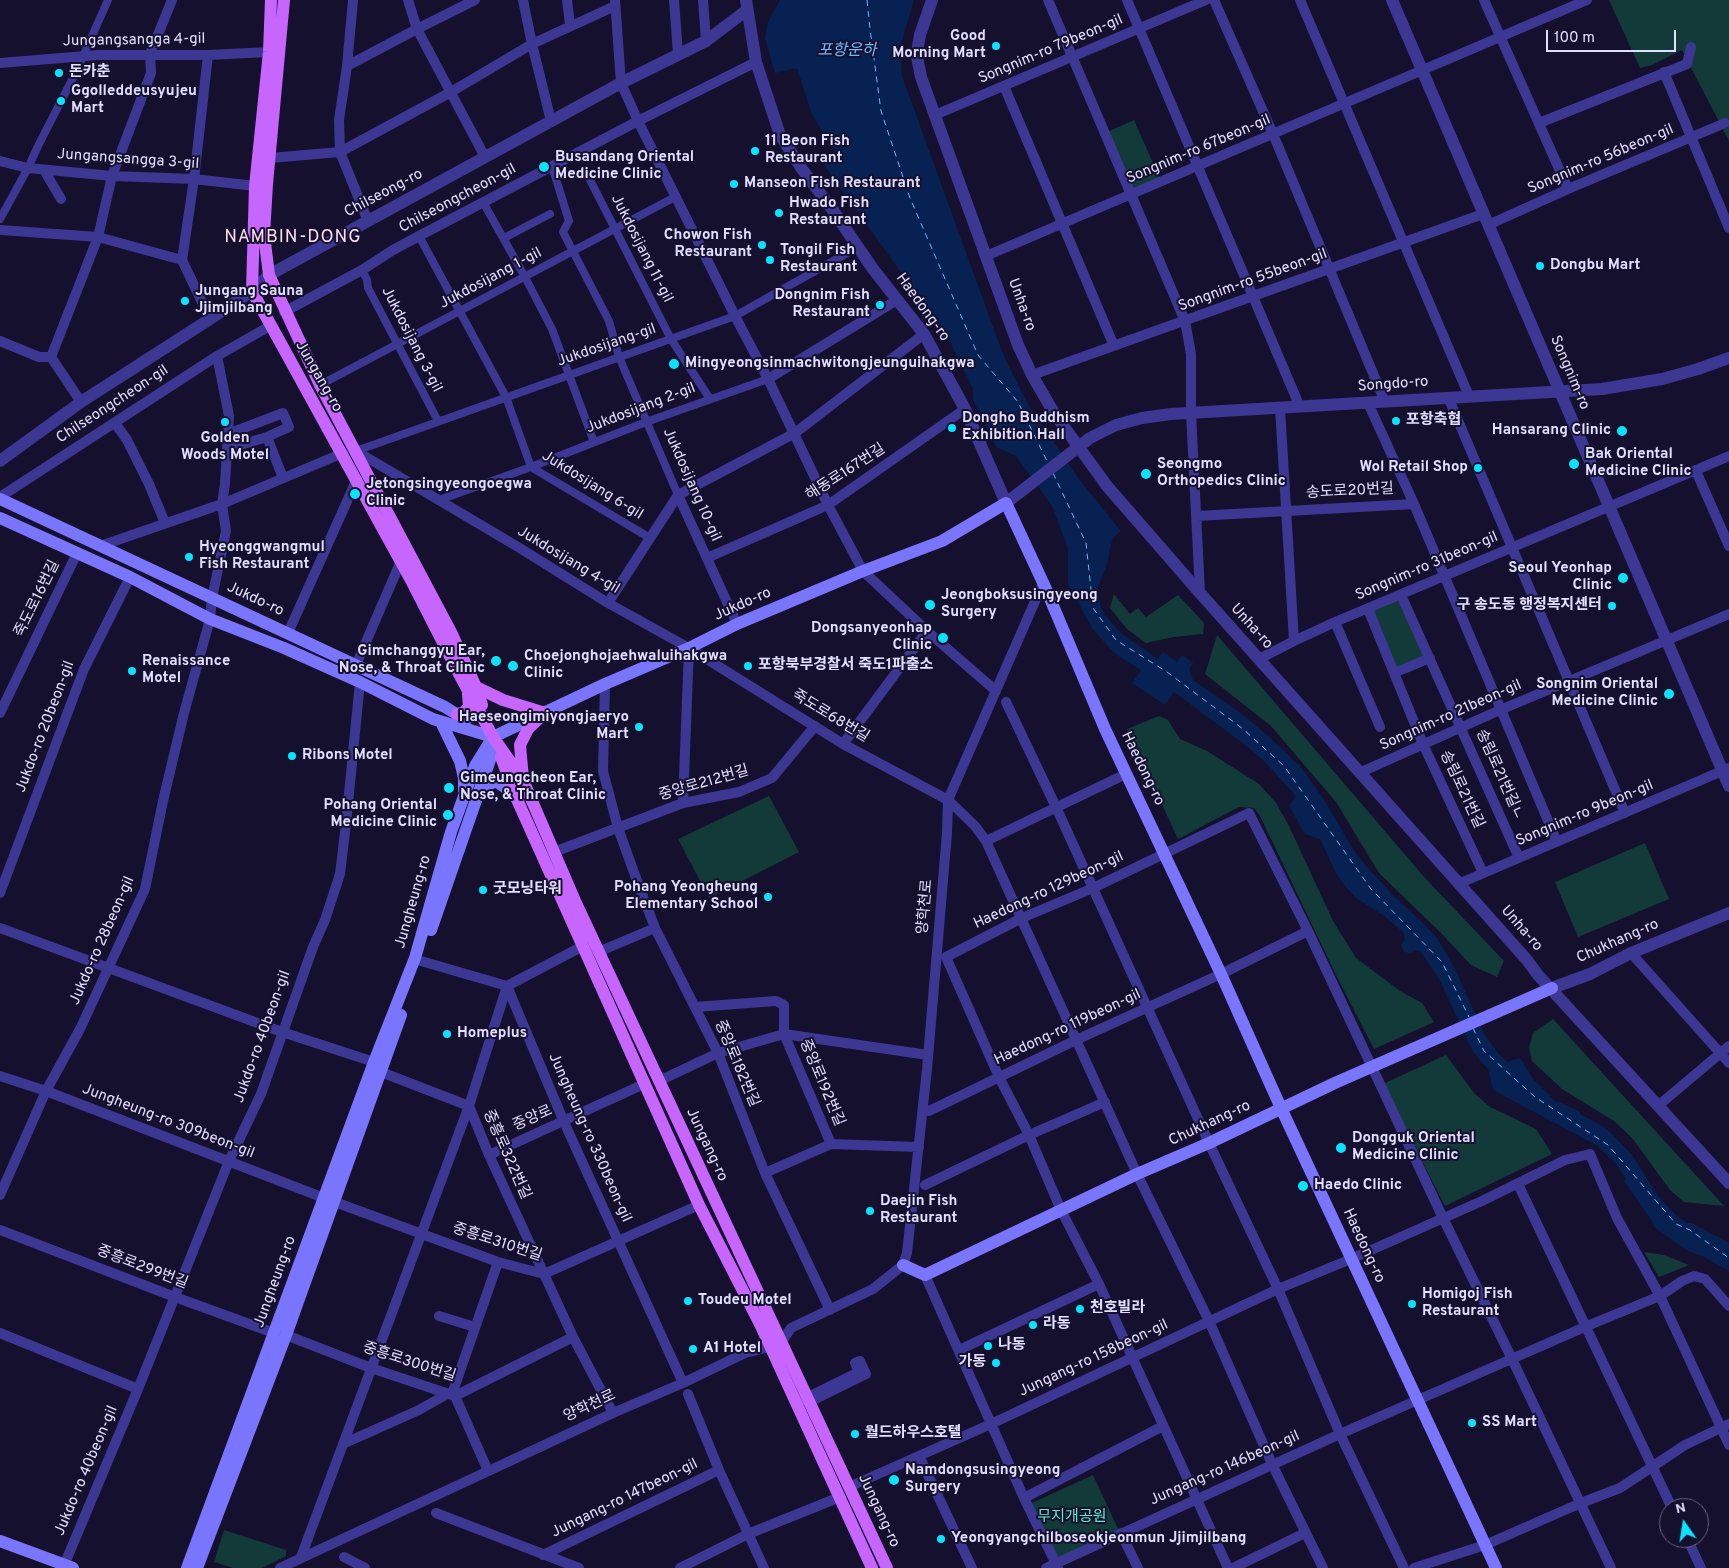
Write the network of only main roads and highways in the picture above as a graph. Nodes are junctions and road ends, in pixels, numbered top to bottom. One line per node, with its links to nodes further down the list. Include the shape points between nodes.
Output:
1 (271, 0): 3 (main road, Jungang-ro, via 255,186 252,290 270,326)
2 (284, 0): 3 (main road, Jungang-ro, via 264,235 269,275)
3 (349, 452): 7 (main road, Jungang-ro, via 357,479); 7 (main road, Jungang-ro, via 452,632)
4 (0, 498): 9 (main road, Jukdo-ro)
5 (1006, 503): 8 (main road, Jukdo-ro, via 942,540 737,624); 18 (main road, Haedong-ro, via 1105,729)
6 (0, 518): 10 (main road, via 130,577 210,619 284,648)
7 (472, 689): 8 (main road); 9 (main road, via 469,708); 11 (main road, Jungang-ro)
8 (545, 713): 11 (main road, Jukdo-ro); 12 (main road, via 528,729 520,744)
9 (457, 714): 11 (main road, Jukdo-ro)
10 (441, 722): 11 (main road); 15 (main road, via 460,761)
11 (493, 738): 12 (main road, Jungang-ro); 13 (main road, Jungheung-ro); 14 (main road, Jungang-ro); 15 (main road, Jungheung-ro, via 475,766)
12 (523, 780): 21 (main road, Jungang-ro)
13 (481, 788): 14 (main road, via 496,781); 17 (main road, Jungheung-ro, via 421,961)
14 (515, 795): 21 (main road, Jungang-ro, via 699,1205)
15 (464, 798): 17 (main road, Jungheung-ro)
16 (1552, 988): 18 (main road, Chukhang-ro)
17 (378, 1067): 20 (main road, Jungheung-ro)
18 (1281, 1108): 19 (main road, Chukhang-ro, via 925,1275); 29 (main road, Haedong-ro)
19 (905, 1259)
20 (280, 1334): 25 (main road, Jungheung-ro); 26 (main road, Jungheung-ro)
21 (776, 1345): 22 (main road, Jungang-ro)
22 (804, 1401): 27 (main road, Jungang-ro, via 840,1497); 28 (main road, Jungang-ro)
23 (0, 1541): 24 (main road)
24 (67, 1567)
25 (187, 1568)
26 (197, 1568)
27 (872, 1568)
28 (887, 1568)
29 (1496, 1568)

